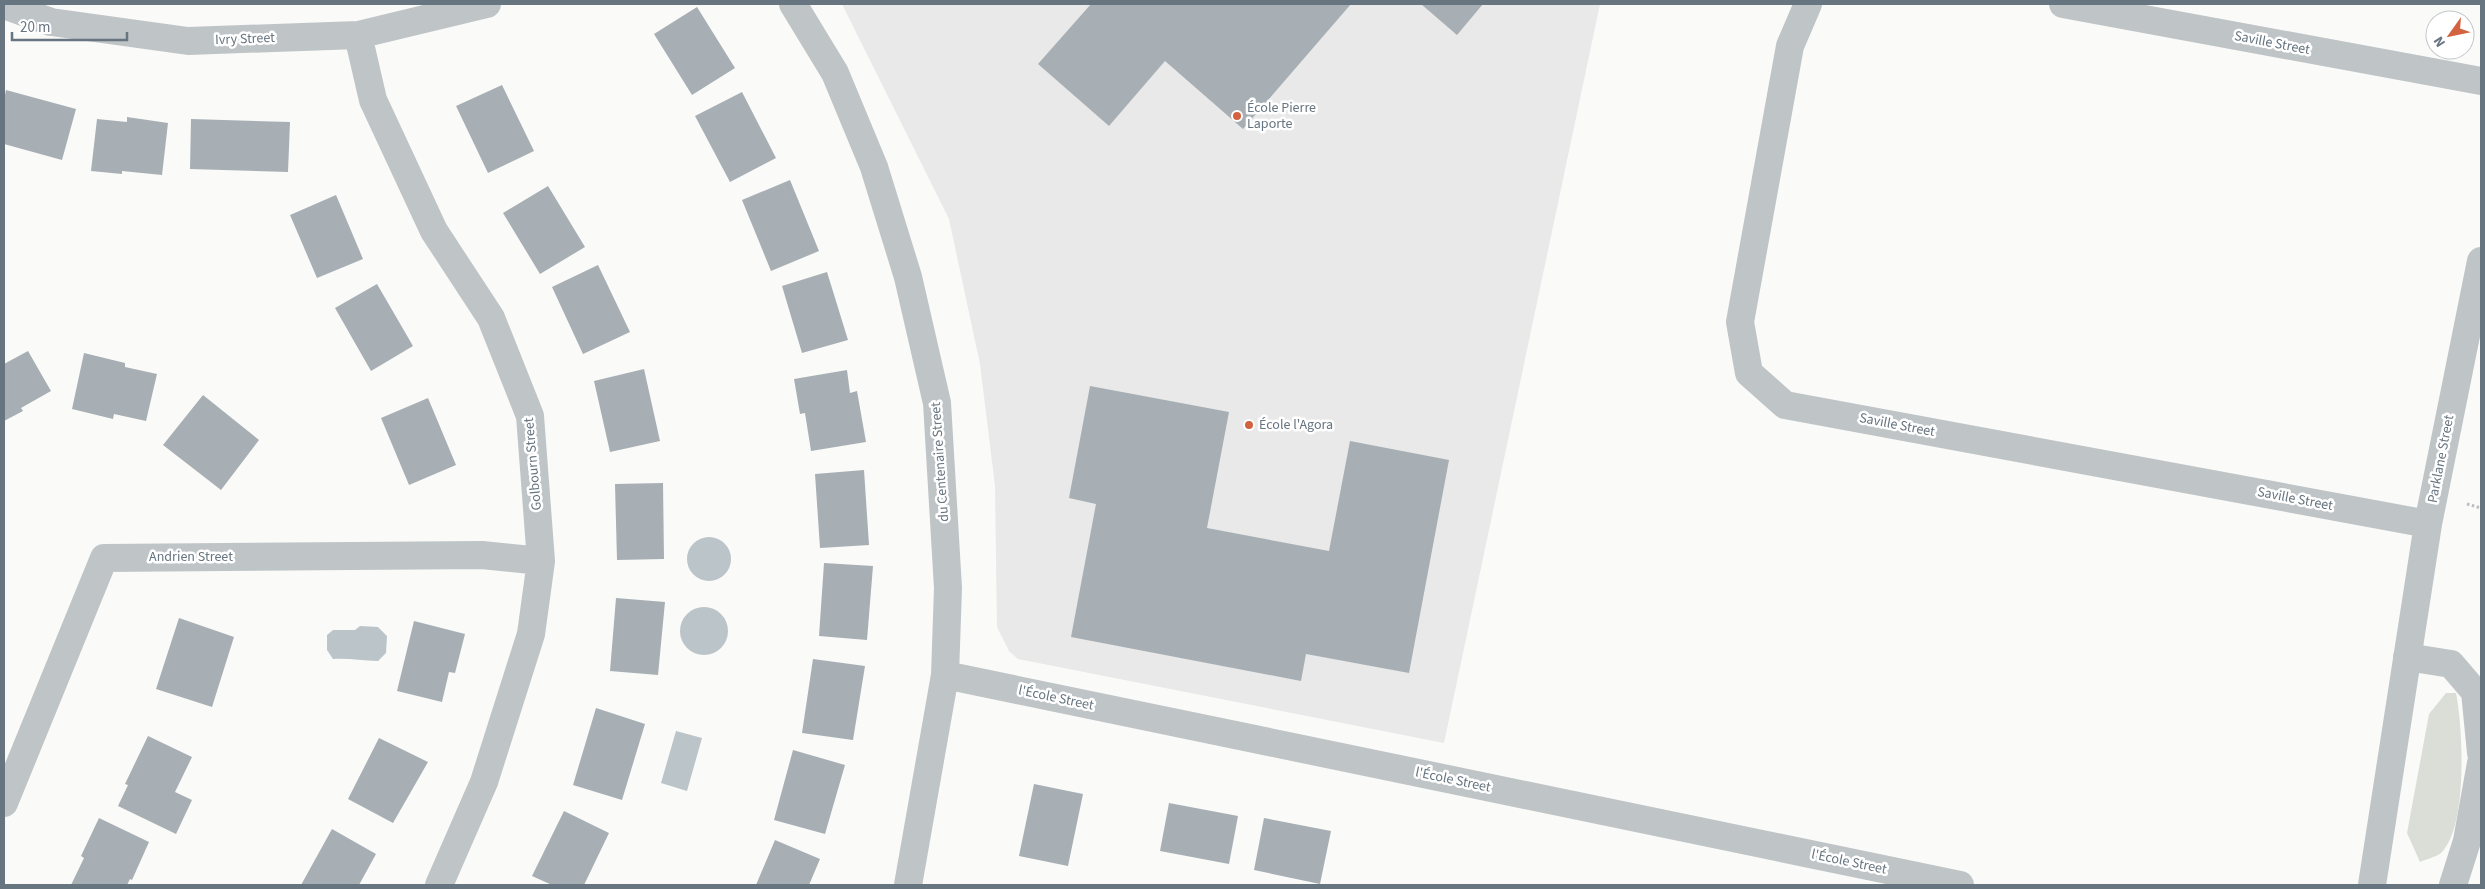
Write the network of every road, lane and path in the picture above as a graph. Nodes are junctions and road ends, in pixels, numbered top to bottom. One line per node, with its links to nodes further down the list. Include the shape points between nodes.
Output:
1 (487, 4): 6 (street, Ivry Street)
2 (793, 4): 12 (street, du Centenaire Street, via 835,73 874,167 908,277 937,404 948,588)
3 (1808, 4): 9 (street, Saville Street, via 1790,46 1740,322 1749,373 1785,405)
4 (2063, 4): 7 (street, Saville Street)
5 (4, 5): 6 (street, Ivry Street, via 51,22 188,41)
6 (358, 35): 10 (street, Golbourn Street, via 373,100 434,231 491,318 530,416)
7 (2481, 81)
8 (2481, 261): 9 (street, Parklane Street)
9 (2428, 524): 11 (street, Parklane Street)
10 (541, 561): 15 (street, Andrien Street, via 482,555 104,558); 17 (street, Golbourn Street, via 531,634 512,698 484,782)
11 (2407, 658): 13 (street, via 2451,664 2475,692); 20 (street, Parklane Street)
12 (945, 675): 16 (street, l'École Street); 18 (street, du Centenaire Street)
13 (2481, 753)
14 (2481, 762): 21 (street, via 2467,841)
15 (4, 803)
16 (1908, 880): 19 (street, l'École Street)
17 (439, 885)
18 (908, 885)
19 (1960, 885)
20 (2372, 885)
21 (2452, 885)

